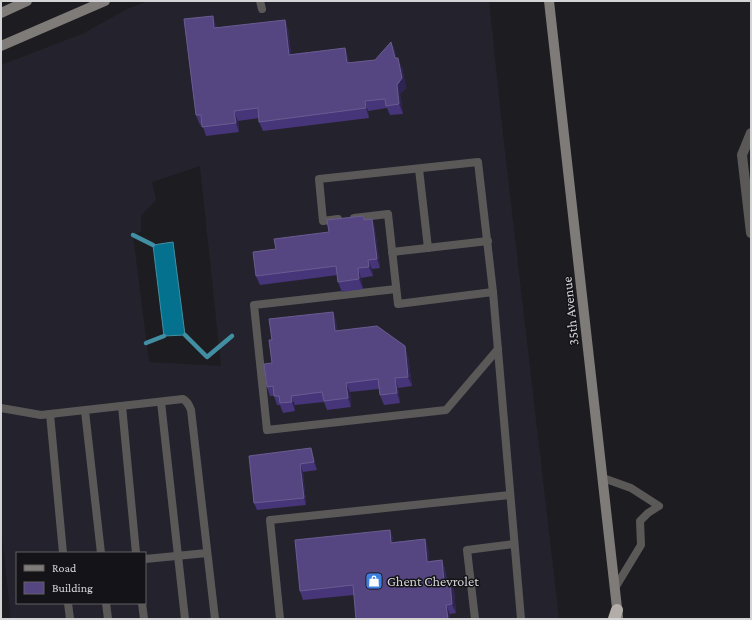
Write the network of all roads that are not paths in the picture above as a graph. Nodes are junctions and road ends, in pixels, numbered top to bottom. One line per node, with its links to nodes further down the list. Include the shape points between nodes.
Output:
1 (27, 1): 4 (main road)
2 (105, 1): 5 (main road)
3 (549, 1): 20 (main road, 35th Avenue)
4 (1, 13)
5 (1, 46)
6 (751, 133): 8 (street, via 742,155)
7 (419, 169): 9 (lane, via 478,162); 10 (lane); 11 (lane, via 319,179 323,221 388,214)
8 (751, 233)
9 (488, 241): 10 (lane); 13 (lane)
10 (428, 248): 11 (lane)
11 (392, 252): 12 (lane)
12 (396, 290): 13 (lane, via 398,304); 14 (lane, via 254,305 267,430 446,410)
13 (493, 292): 14 (lane)
14 (498, 349): 21 (lane)
15 (161, 402): 16 (lane); 26 (lane, via 183,399 187,401 191,410); 27 (lane)
16 (122, 406): 18 (lane); 25 (lane)
17 (1, 408): 19 (lane, via 41,415)
18 (85, 410): 19 (lane); 24 (lane)
19 (50, 414): 23 (lane)
20 (603, 478): 29 (main road, 35th Avenue); 29 (lane, via 630,488 659,506 640,521 641,545)
21 (510, 495): 22 (lane); 39 (lane, via 270,520)
22 (514, 544): 40 (lane, via 467,550); 41 (lane)
23 (63, 552)
24 (101, 552)
25 (136, 552)
26 (207, 553): 27 (lane); 38 (lane)
27 (177, 556): 28 (lane); 37 (lane)
28 (146, 559)
29 (615, 588): 33 (main road, 35th Avenue)
30 (68, 604): 34 (lane)
31 (106, 604): 35 (lane)
32 (142, 604): 36 (lane)
33 (616, 616)
34 (70, 619)
35 (108, 619)
36 (144, 619)
37 (184, 619)
38 (215, 619)
39 (280, 619)
40 (475, 619)
41 (521, 619)

